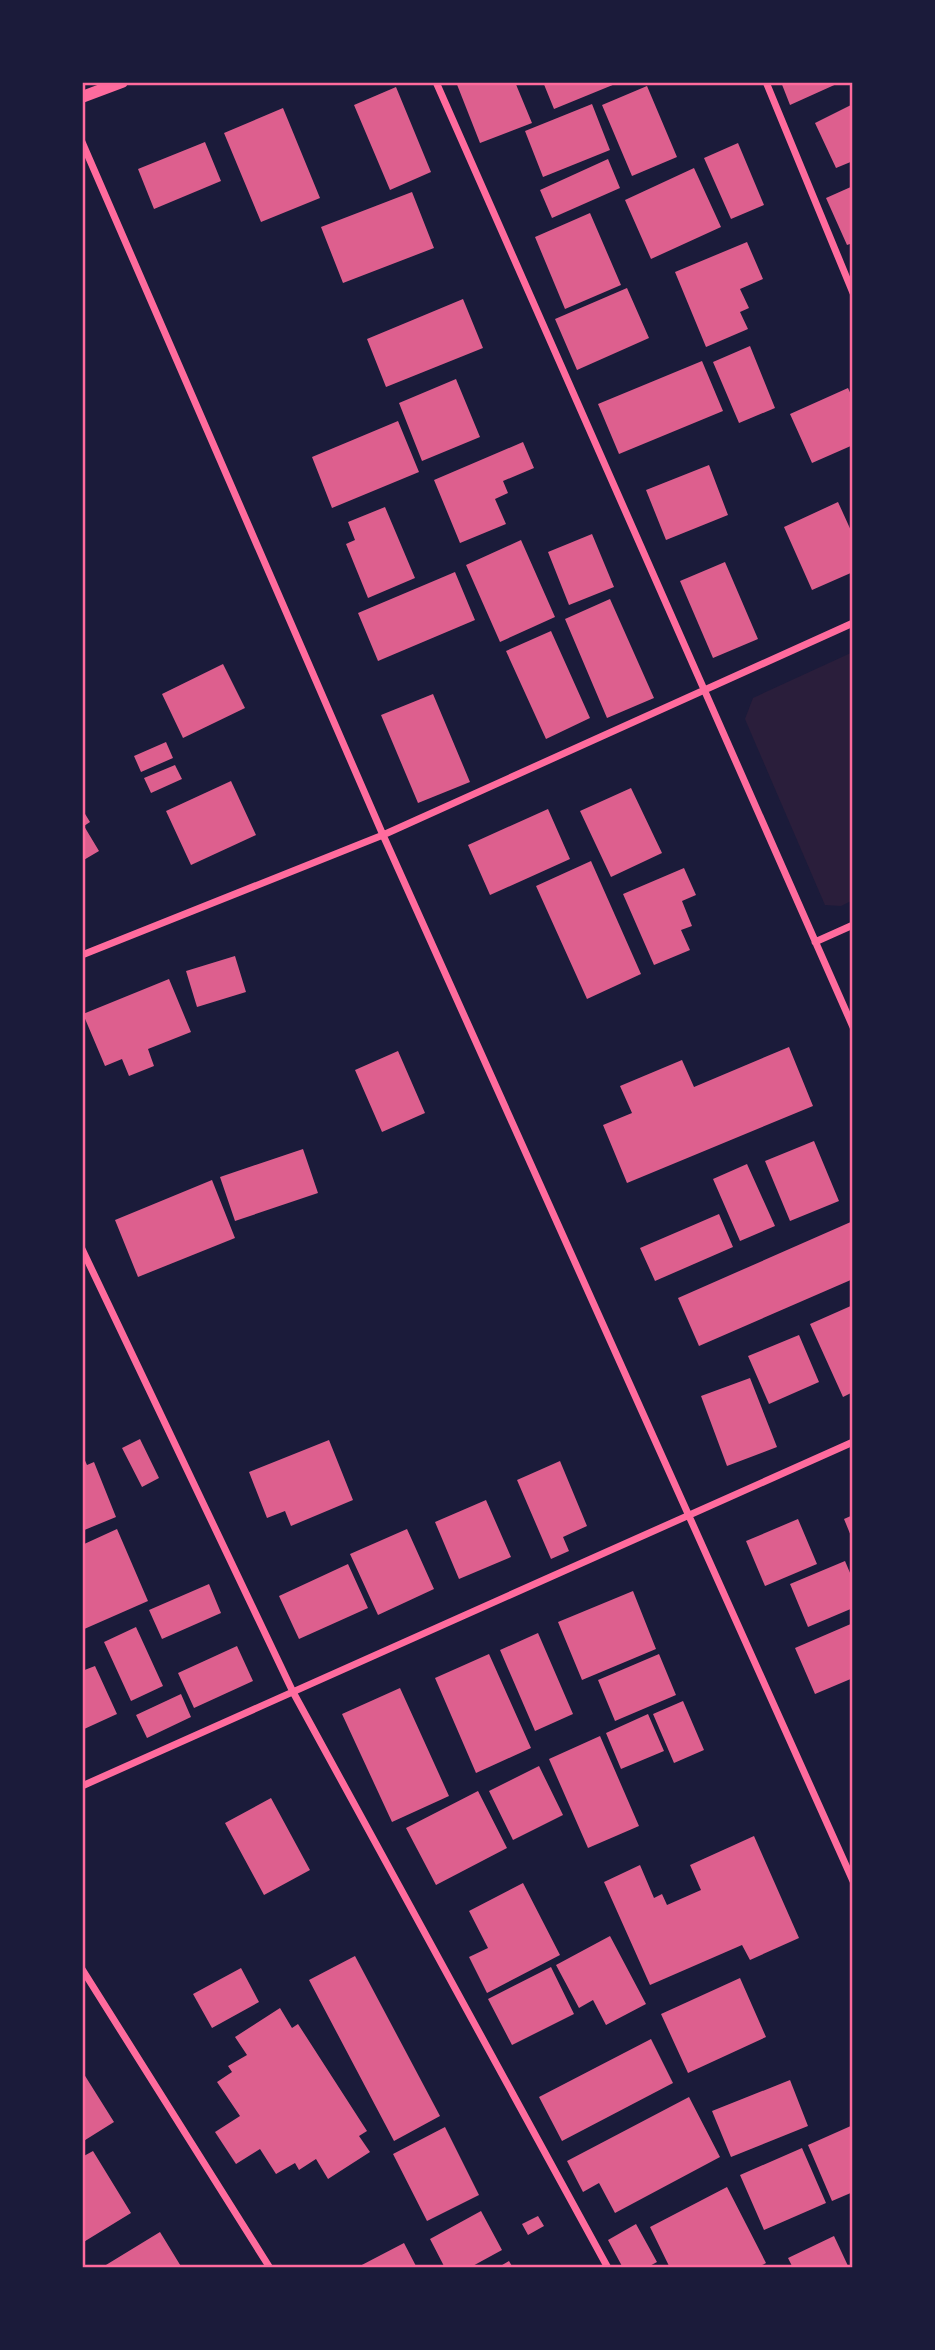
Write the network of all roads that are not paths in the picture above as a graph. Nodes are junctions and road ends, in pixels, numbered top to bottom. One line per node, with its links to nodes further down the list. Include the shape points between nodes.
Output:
1 (122, 82): 4 (street)
2 (436, 82): 8 (street)
3 (766, 82): 6 (street)
4 (82, 97)
5 (82, 142): 9 (street)
6 (853, 293)
7 (853, 623): 8 (street)
8 (704, 690): 9 (street); 11 (street)
9 (383, 835): 12 (street); 16 (street)
10 (853, 925): 11 (street)
11 (815, 942): 13 (street)
12 (82, 955)
13 (853, 1027)
14 (82, 1249): 17 (street)
15 (853, 1442): 16 (street)
16 (688, 1516): 17 (street); 19 (street)
17 (293, 1692): 18 (street); 22 (street)
18 (82, 1786)
19 (853, 1881)
20 (82, 1969): 21 (street)
21 (270, 2268)
22 (608, 2268)

